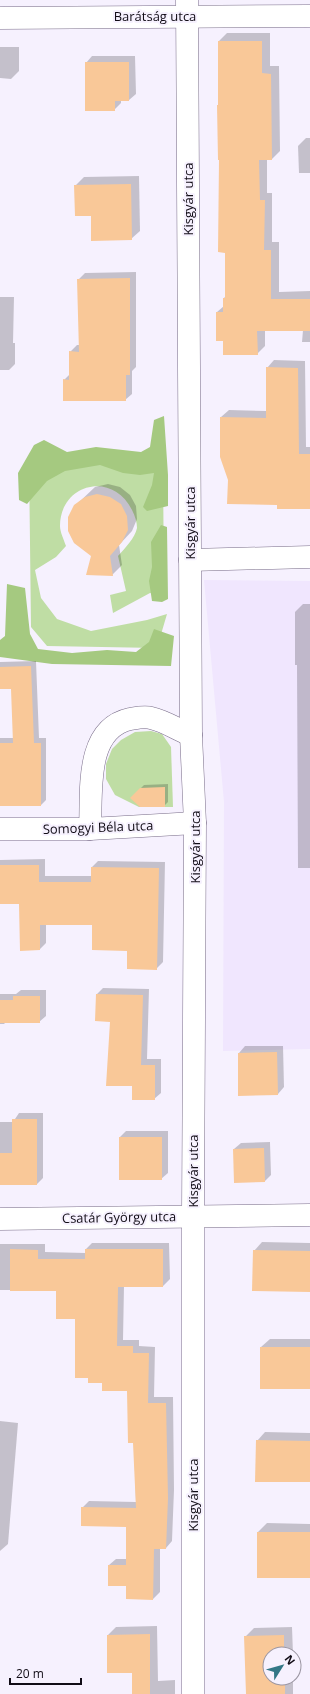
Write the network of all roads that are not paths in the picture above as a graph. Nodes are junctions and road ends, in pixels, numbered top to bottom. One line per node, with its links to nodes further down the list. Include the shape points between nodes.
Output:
1 (187, 8): 2 (street, Barátság utca); 3 (street, Barátság utca); 5 (street, Kisgyár utca)
2 (310, 16)
3 (0, 18)
4 (310, 557): 5 (street)
5 (190, 560): 6 (street, Kisgyár utca)
6 (191, 735): 7 (street, Kisgyár utca); 8 (street, via 150,717 125,720 115,725 100,741 94,761)
7 (196, 823): 8 (street, Somogyi Béla utca); 11 (street, Kisgyár utca)
8 (90, 828): 9 (street, Somogyi Béla utca)
9 (0, 829)
10 (310, 1215): 11 (street, Csatár György utca)
11 (193, 1216): 12 (street, Csatár György utca); 13 (street, Kisgyár utca)
12 (0, 1219)
13 (193, 1694)

